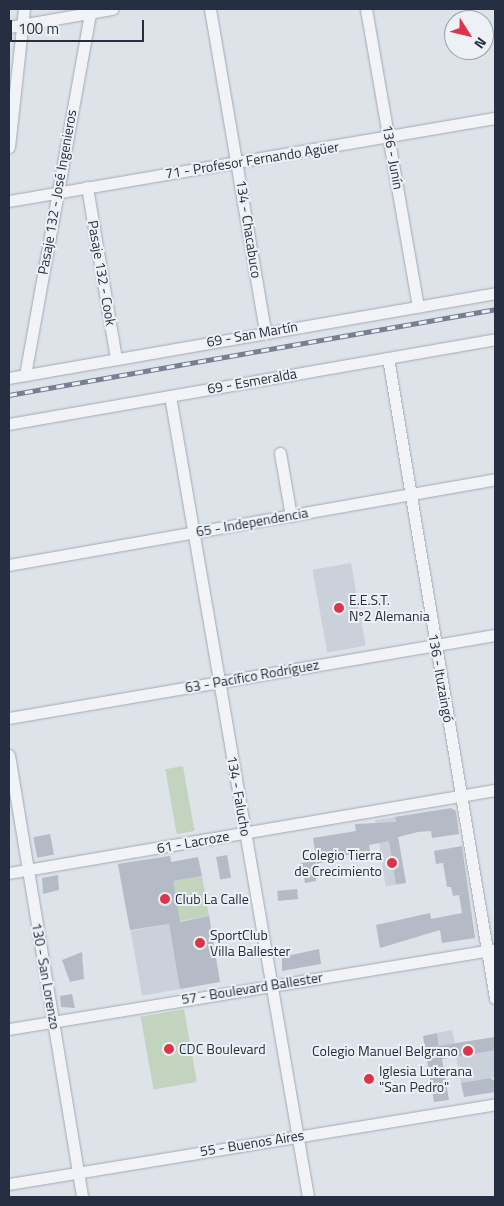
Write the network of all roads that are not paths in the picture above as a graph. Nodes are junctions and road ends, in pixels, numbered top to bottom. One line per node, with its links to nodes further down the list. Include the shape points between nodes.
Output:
1 (24, 9): 6 (street)
2 (112, 9): 5 (street)
3 (210, 9): 11 (street, 134 - Chacabuco)
4 (366, 9): 9 (street, 136 - Junín)
5 (90, 11): 6 (street); 13 (street, Pasaje 132 - José Ingenieros)
6 (22, 25): 7 (street); 10 (street)
7 (9, 27)
8 (495, 118): 9 (street, 71 - Profesor Fernando Agüer)
9 (389, 137): 11 (street, 71 - Profesor Fernando Agüer); 16 (street, 136 - Junín)
10 (9, 147)
11 (239, 162): 12 (street, 71 - Profesor Fernando Agüer); 17 (street, 134 - Chacabuco)
12 (87, 187): 13 (street, 71 - Profesor Fernando Agüer); 20 (street, Pasaje 132 - Cook)
13 (56, 193): 14 (street, 71 - Profesor Fernando Agüer); 21 (street, Pasaje 132 - José Ingenieros)
14 (9, 201)
15 (495, 293): 16 (street, 69 - San Martín)
16 (418, 306): 17 (street, 69 - San Martín)
17 (265, 332): 20 (street, 69 - San Martín)
18 (495, 339): 19 (street, 69 - Esmeralda)
19 (388, 358): 23 (street, 69 - Esmeralda); 27 (street, 136 - Ituzaingó)
20 (116, 359): 21 (street, 69 - San Martín)
21 (25, 375): 22 (street, 69 - San Martín)
22 (9, 378)
23 (170, 396): 24 (street, 69 - Esmeralda); 29 (street, 134 - Falucho)
24 (9, 424)
25 (280, 453): 28 (street)
26 (495, 479): 27 (street, 65 - Independencia)
27 (410, 493): 28 (street, 65 - Independencia); 32 (street, 136 - Ituzaingó)
28 (291, 516): 29 (street, 65 - Independencia)
29 (192, 532): 30 (street, 65 - Independencia); 33 (street, 134 - Falucho)
30 (9, 565)
31 (495, 635): 32 (street, 63 - Pacífico Rodríguez)
32 (435, 646): 33 (street, 63 - Pacífico Rodríguez); 37 (street, 136 - Ituzaingó)
33 (219, 681): 34 (street, 63 - Pacífico Rodríguez); 38 (street, 134 - Falucho)
34 (9, 718)
35 (9, 755): 39 (street, 130 - San Lorenzo)
36 (495, 790): 37 (street, 61 - Lacroze)
37 (461, 796): 38 (street, 61 - Lacroze); 41 (street, 136 - Ituzaingó)
38 (246, 833): 39 (street, 61 - Lacroze); 42 (street, 134 - Falucho)
39 (28, 870): 40 (street, 61 - Lacroze); 44 (street, 130 - San Lorenzo)
40 (9, 874)
41 (491, 950): 42 (street, 57 - Boulevard Ballester); 43 (street, 136 - Ituzaingó)
42 (271, 984): 44 (street, 57 - Boulevard Ballester); 47 (street, 134 - Falucho)
43 (495, 998)
44 (54, 1022): 45 (street, 57 - Boulevard Ballester); 48 (street, 130 - San Lorenzo)
45 (9, 1029)
46 (495, 1104): 47 (street, 55 - Buenos Aires)
47 (297, 1136): 48 (street, 55 - Buenos Aires); 51 (street, 134 - Falucho)
48 (77, 1172): 49 (street, 55 - Buenos Aires); 50 (street, 130 - San Lorenzo)
49 (9, 1184)
50 (82, 1197)
51 (308, 1197)

